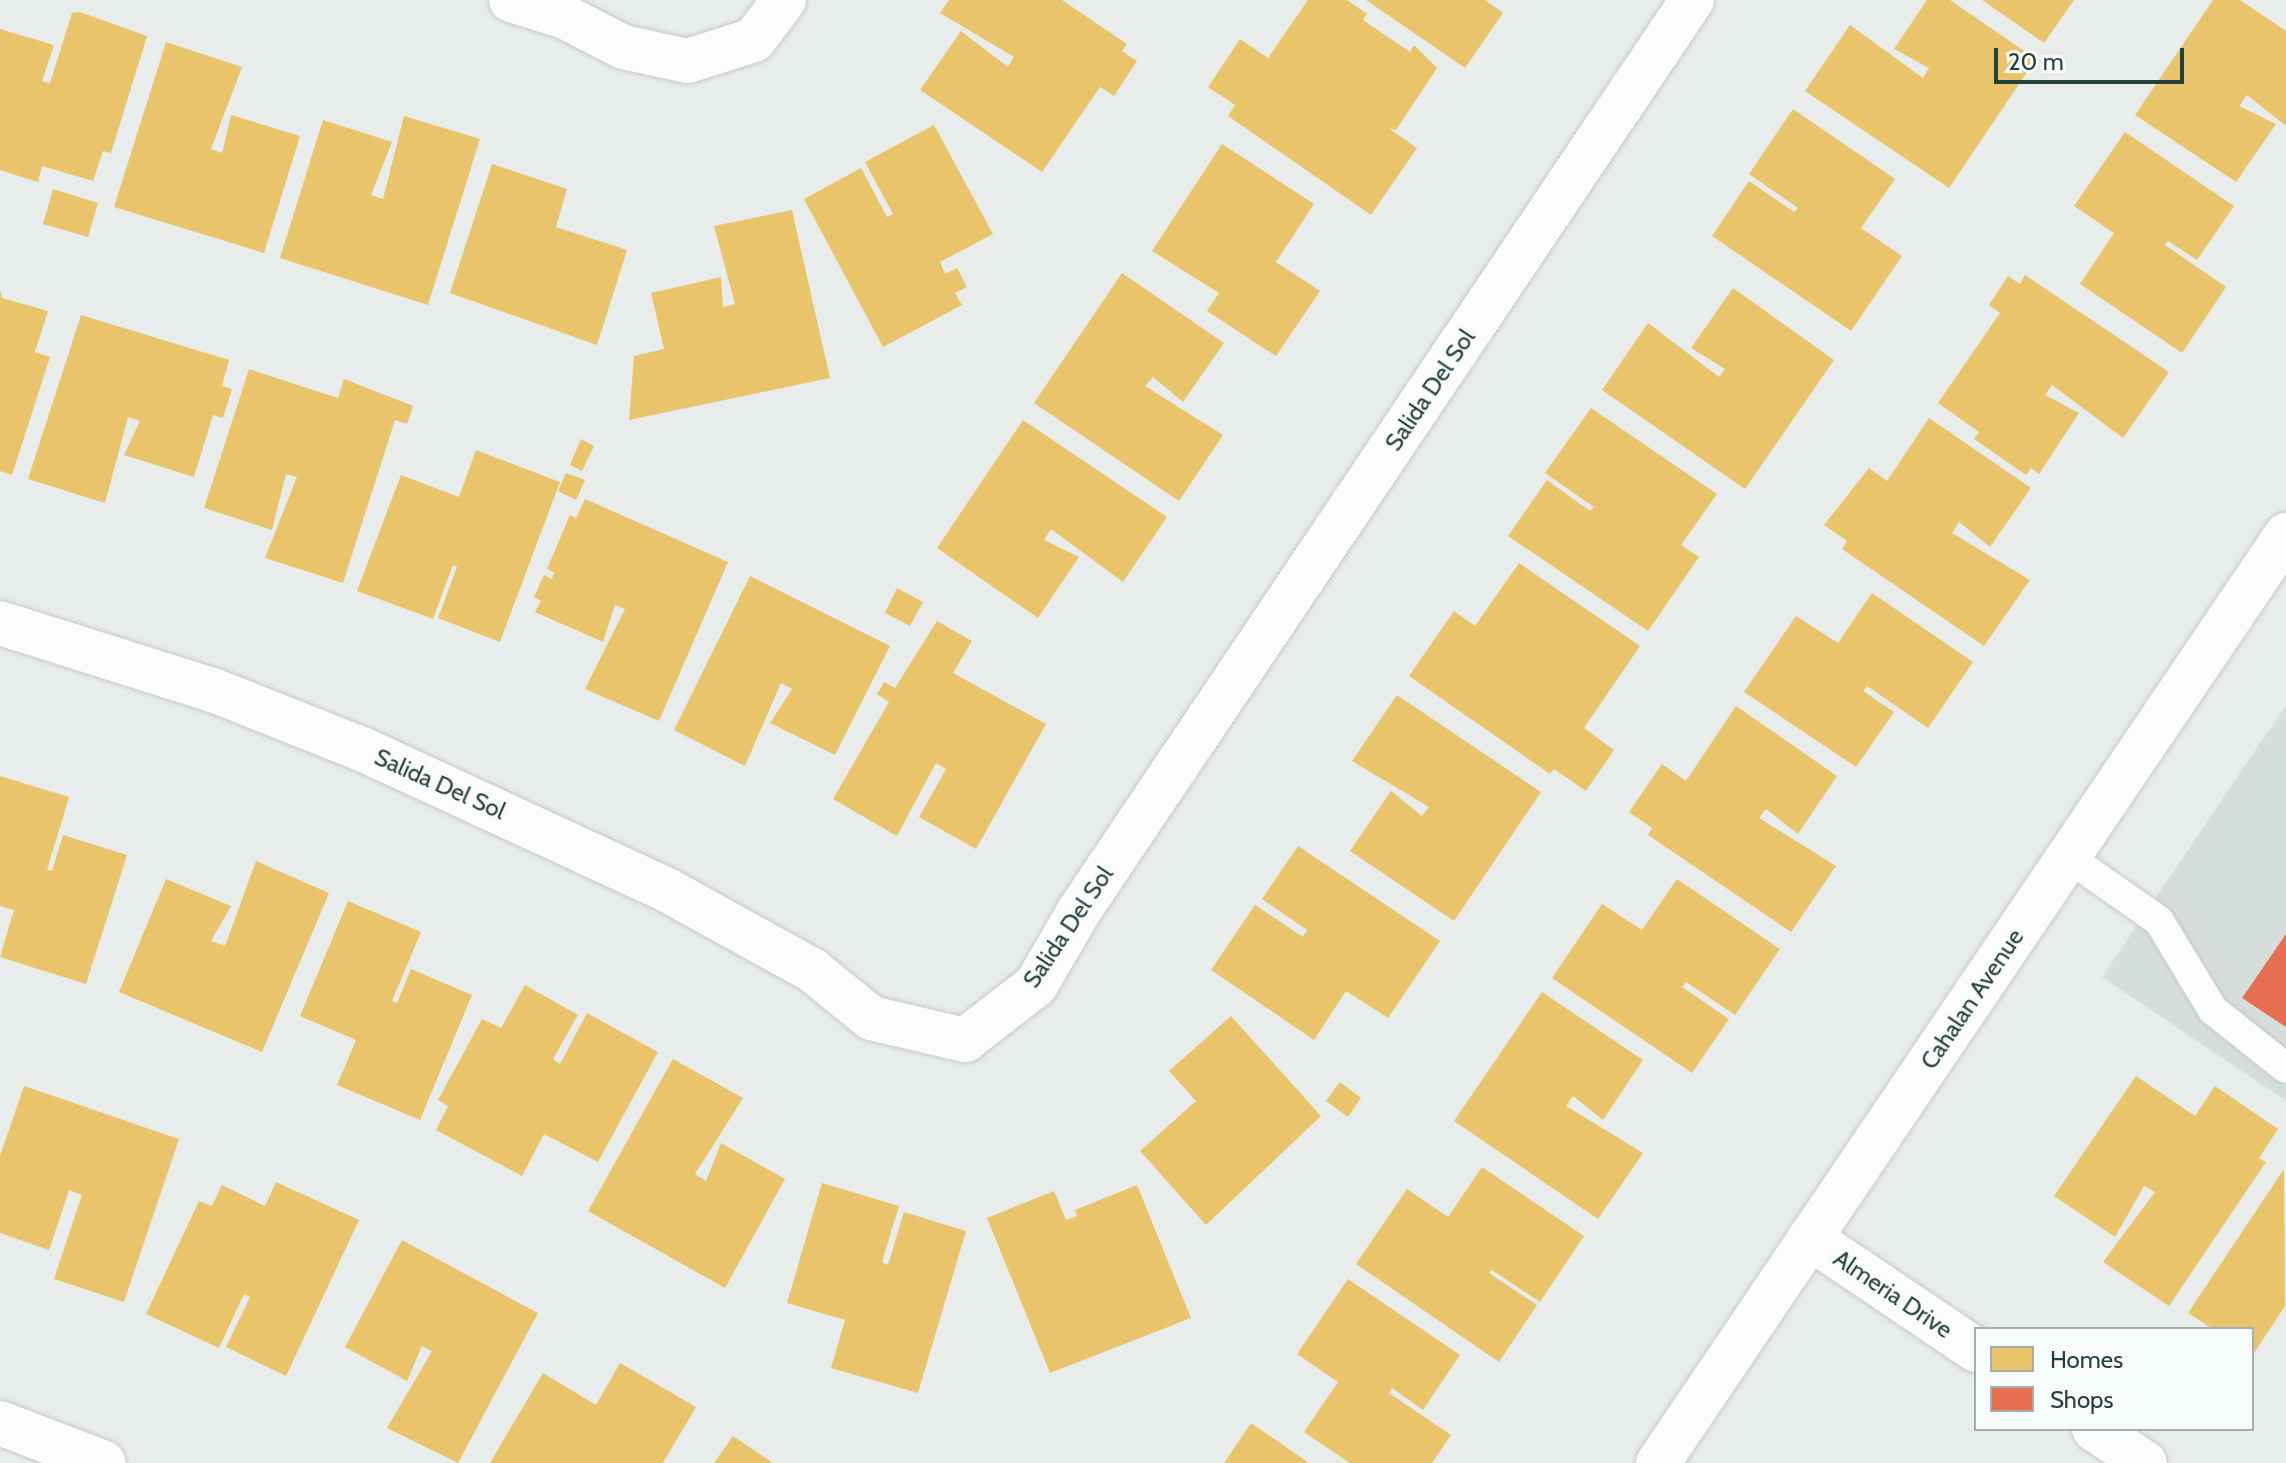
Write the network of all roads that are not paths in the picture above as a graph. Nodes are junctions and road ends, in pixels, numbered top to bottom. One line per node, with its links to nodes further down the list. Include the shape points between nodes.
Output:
1 (511, 0): 2 (street, via 565,17 623,47 688,61 754,40)
2 (784, 0)
3 (1692, 0): 5 (street, Salida Del Sol, via 1079,911 1036,985 965,1040 871,1018 812,970 667,890 364,750 213,690)
4 (2286, 535): 6 (street, Cahalan Avenue)
5 (0, 623)
6 (2068, 857): 7 (lane, via 2159,921 2213,1010); 8 (street, Cahalan Avenue)
7 (2286, 1068)
8 (1810, 1238): 9 (street, Almeria Drive); 13 (street, Cahalan Avenue)
9 (1974, 1349)
10 (0, 1423): 12 (street)
11 (2097, 1431): 14 (street)
12 (104, 1463)
13 (1658, 1463)
14 (2145, 1463)

